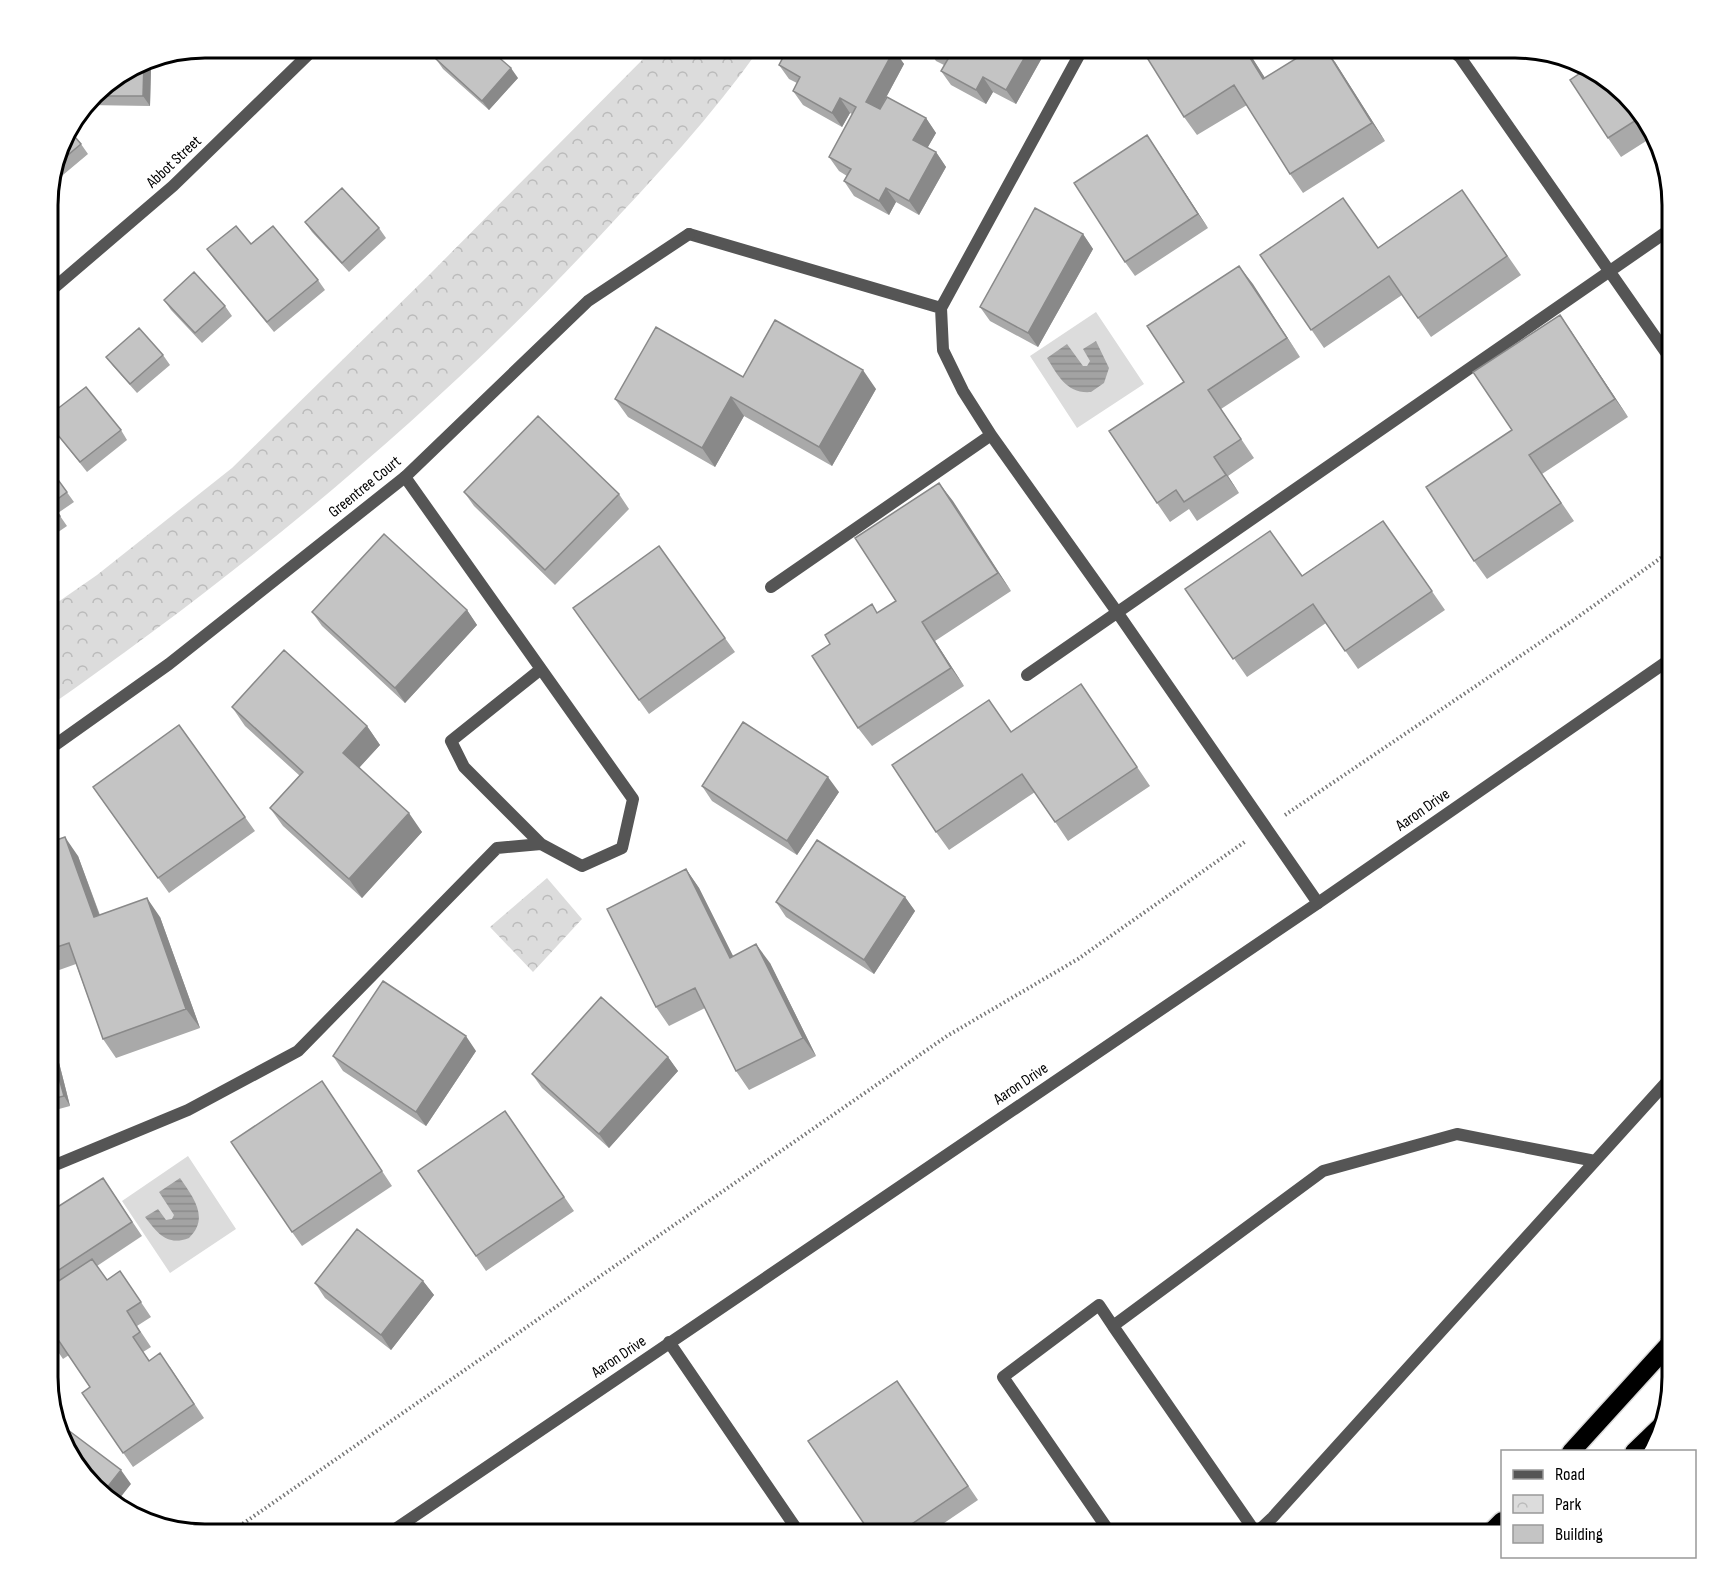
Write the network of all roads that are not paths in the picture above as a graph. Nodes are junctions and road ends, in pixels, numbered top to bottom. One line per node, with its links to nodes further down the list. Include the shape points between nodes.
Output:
1 (305, 58): 6 (street, Abbot Street, via 173,186)
2 (1078, 58): 7 (street)
3 (1461, 58): 5 (street)
4 (1661, 236): 5 (street)
5 (1611, 271): 8 (street); 12 (street)
6 (59, 284)
7 (941, 308): 9 (street, via 943,350); 10 (street, Greentree Court, via 689,234 588,301)
8 (1661, 346)
9 (991, 435): 11 (street); 12 (street)
10 (405, 477): 14 (street); 16 (street, Greentree Court, via 170,664)
11 (771, 587)
12 (1117, 612): 15 (street); 18 (street)
13 (1661, 665): 18 (street, Aaron Drive)
14 (541, 669): 17 (street, via 451,741 464,767); 17 (street, via 633,799 622,848 582,866)
15 (1027, 675)
16 (59, 742)
17 (541, 844): 21 (street, via 497,848 298,1051 188,1110)
18 (1318, 903): 23 (street, Aaron Drive)
19 (1662, 1087): 20 (street)
20 (1595, 1161): 22 (street, via 1457,1134 1323,1171); 32 (street)
21 (59, 1163)
22 (1113, 1326): 30 (street, via 1099,1305 1003,1377); 31 (street)
23 (669, 1342): 28 (street, Aaron Drive); 29 (street)
24 (1662, 1352): 26 (highway)
25 (1647, 1439): 27 (highway)
26 (1573, 1450)
27 (1636, 1450)
28 (403, 1524)
29 (793, 1524)
30 (1104, 1524)
31 (1249, 1524)
32 (1265, 1524)

